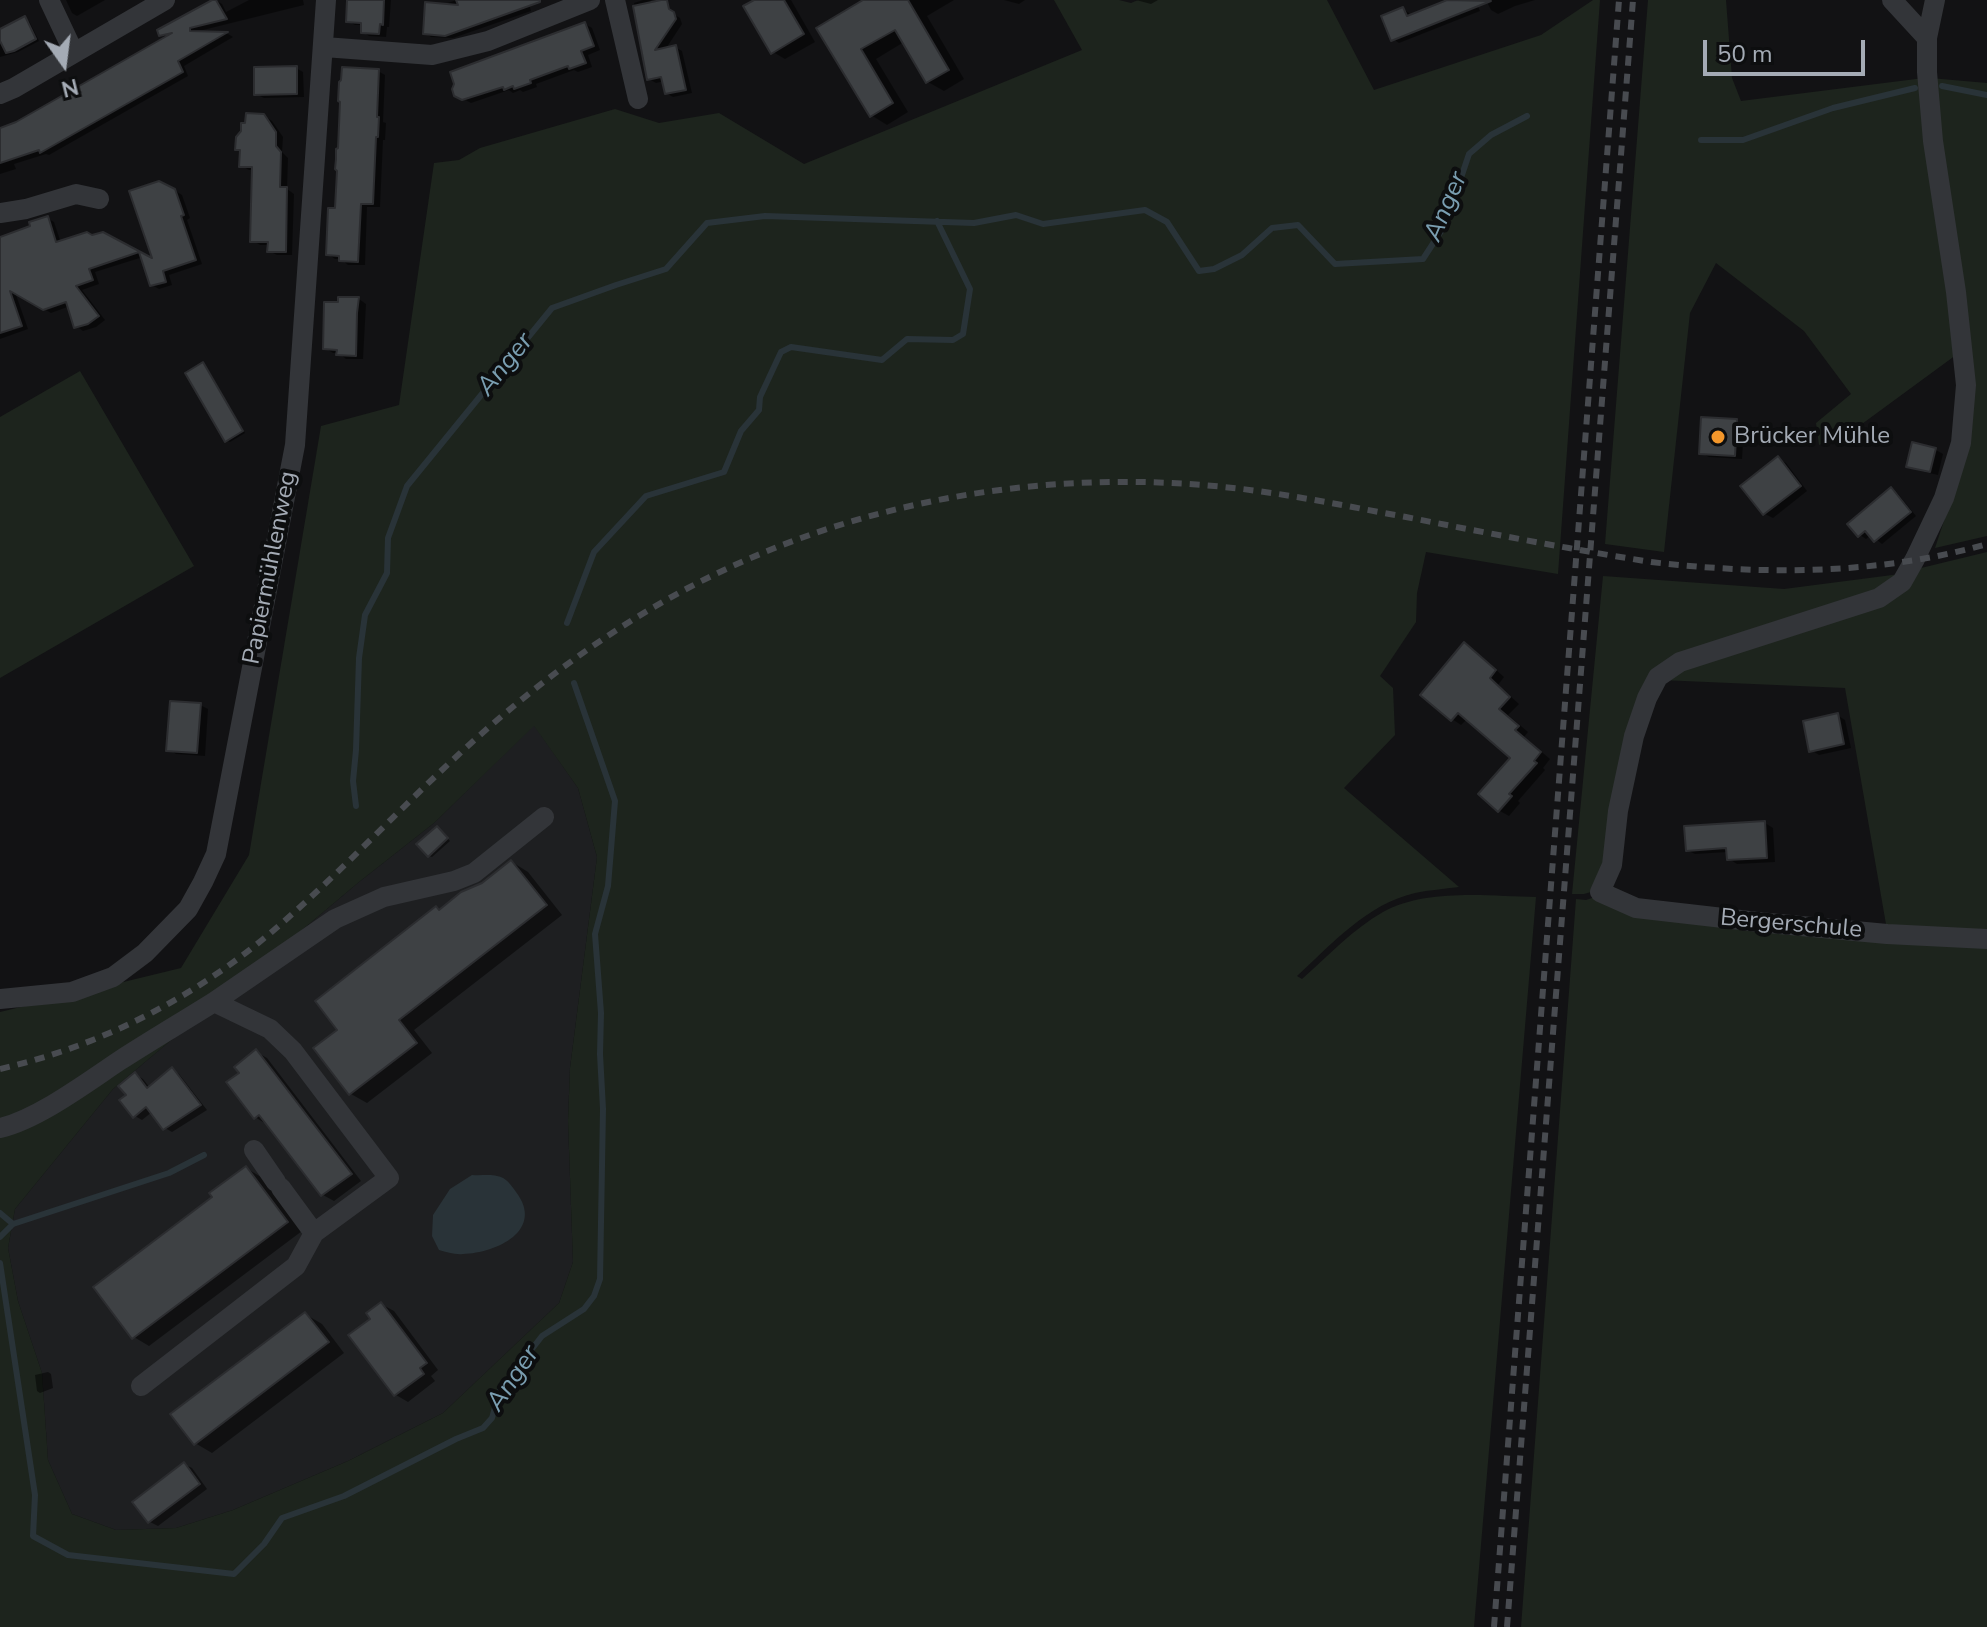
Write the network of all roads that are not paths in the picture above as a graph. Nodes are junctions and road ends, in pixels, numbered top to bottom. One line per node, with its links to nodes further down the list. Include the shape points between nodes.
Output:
1 (49, 0): 10 (street)
2 (165, 0): 10 (street)
3 (326, 0): 9 (street, Papiermühlenweg)
4 (590, 0): 9 (street, via 488,41 432,55)
5 (615, 0): 12 (street)
6 (1892, 0): 8 (street)
7 (1935, 0): 8 (street)
8 (1927, 38): 16 (street, Bergerschule, via 1933,141 1966,385 1961,443 1944,498 1902,582 1879,598 1680,662 1658,677 1634,736 1612,865 1600,892 1636,908)
9 (324, 47): 17 (street, Papiermühlenweg, via 295,445 216,854 188,909 113,977 72,992)
10 (74, 53): 11 (street)
11 (0, 94)
12 (638, 99)
13 (99, 199): 14 (street, via 76,194)
14 (0, 213)
15 (544, 817): 18 (street, via 474,873 384,897 335,919)
16 (1987, 939)
17 (0, 999)
18 (214, 1002): 19 (street, via 61,1099); 21 (street, via 270,1029 293,1051 389,1178)
19 (0, 1128)
20 (254, 1150): 21 (street)
21 (314, 1233): 22 (street, via 296,1266)
22 (141, 1386)

